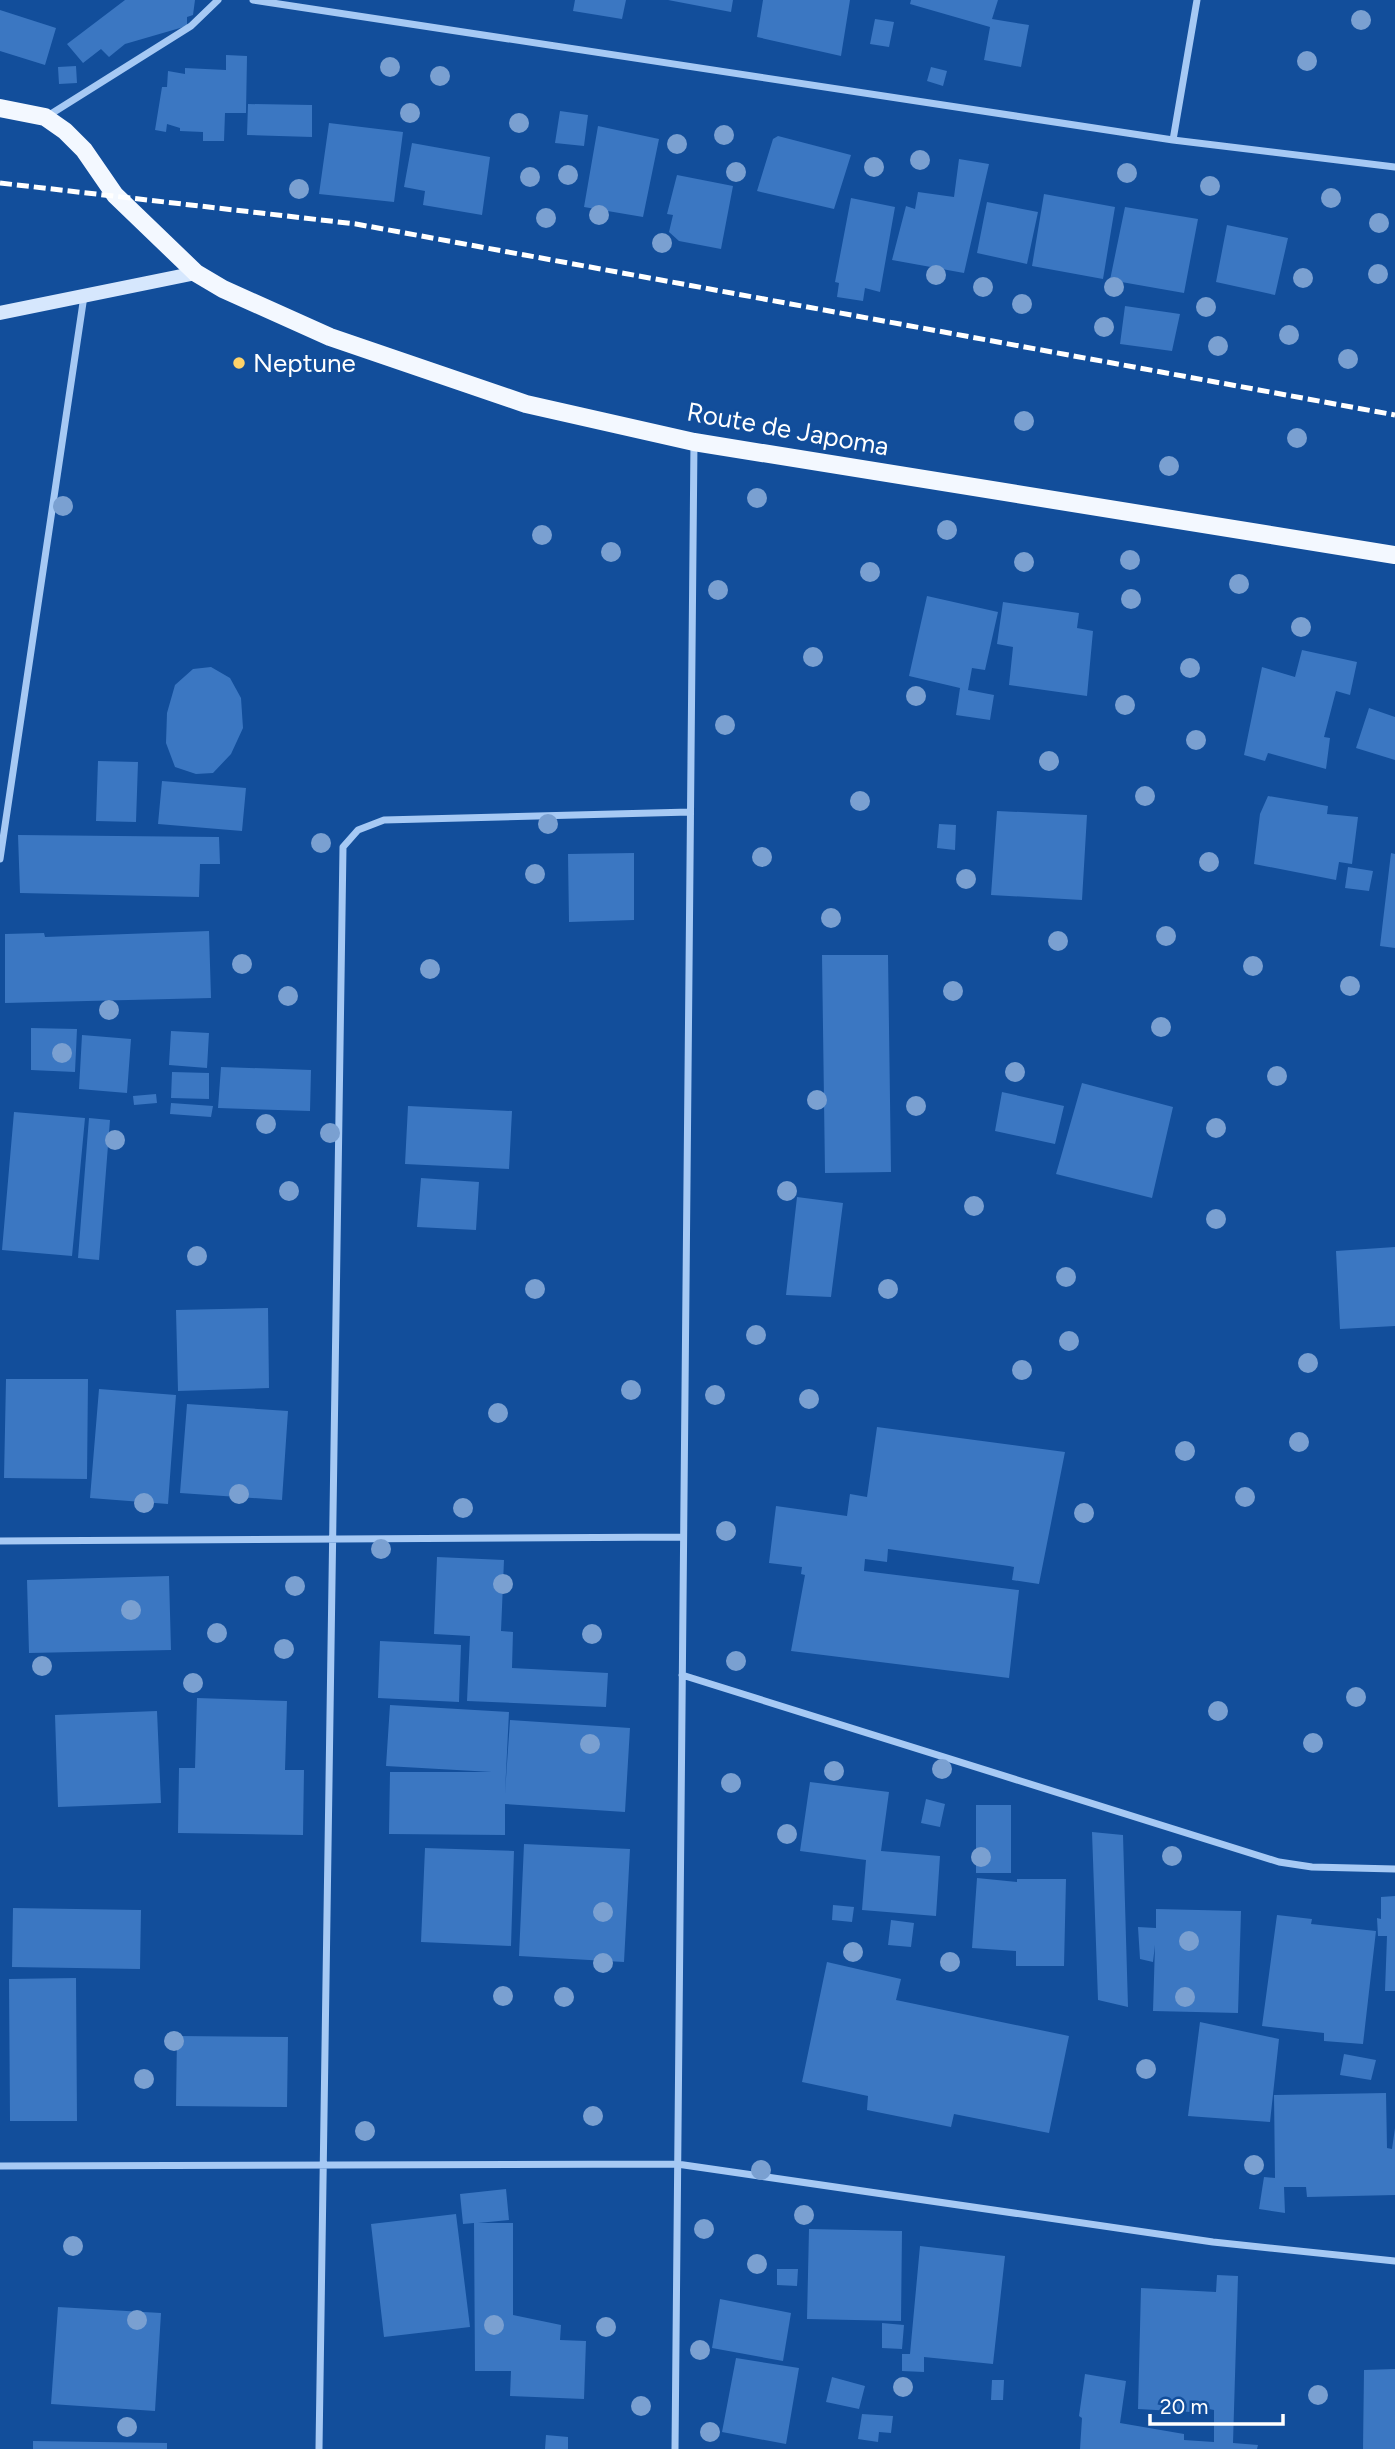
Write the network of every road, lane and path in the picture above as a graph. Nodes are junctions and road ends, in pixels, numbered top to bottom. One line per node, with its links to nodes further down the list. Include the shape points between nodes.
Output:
1 (218, 0): 5 (street, via 191,26)
2 (253, 0): 6 (street)
3 (1197, 0): 6 (street)
4 (0, 108): 5 (main road)
5 (45, 117): 8 (main road, Route de Japoma, via 75,140 115,195)
6 (1173, 141): 7 (street)
7 (1395, 167)
8 (196, 273): 9 (main road); 11 (main road, Route de Japoma, via 330,337 526,404)
9 (84, 295): 10 (main road); 14 (street)
10 (0, 313)
11 (694, 442): 12 (main road, Route de Japoma); 13 (street)
12 (1395, 555)
13 (690, 812): 15 (street); 16 (street, via 384,820 358,830 343,847)
14 (0, 859)
15 (683, 1538): 16 (street); 18 (street)
16 (333, 1539): 17 (street); 21 (street)
17 (0, 1541)
18 (682, 1675): 19 (street, via 1279,1862); 20 (street)
19 (1395, 1869)
20 (677, 2164): 21 (street); 23 (street, via 1213,2242); 25 (street)
21 (323, 2165): 22 (street); 24 (street)
22 (0, 2166)
23 (1395, 2261)
24 (319, 2449)
25 (674, 2449)

